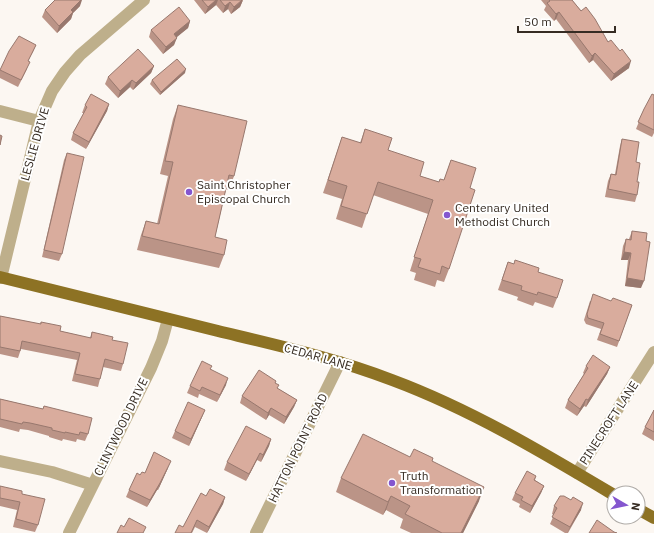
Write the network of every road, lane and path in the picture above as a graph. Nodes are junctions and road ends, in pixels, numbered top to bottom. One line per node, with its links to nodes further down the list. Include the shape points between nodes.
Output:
1 (144, 0): 3 (street, LESLIE DRIVE, via 80,55 65,72 52,90)
2 (0, 112): 3 (street)
3 (39, 121): 4 (street, LESLIE DRIVE)
4 (0, 277): 5 (main road, CEDAR LANE)
5 (168, 319): 7 (main road, CEDAR LANE); 10 (street, CLINTWOOD DRIVE, via 151,368)
6 (654, 352): 9 (street, PINECROFT LANE)
7 (340, 362): 9 (main road, CEDAR LANE, via 411,387 472,415); 13 (street, HATTON POINT ROAD)
8 (0, 461): 10 (street, via 52,472)
9 (577, 473): 11 (main road, CEDAR LANE)
10 (93, 485): 12 (street, CLINTWOOD DRIVE)
11 (606, 490)
12 (69, 533)
13 (256, 533)

